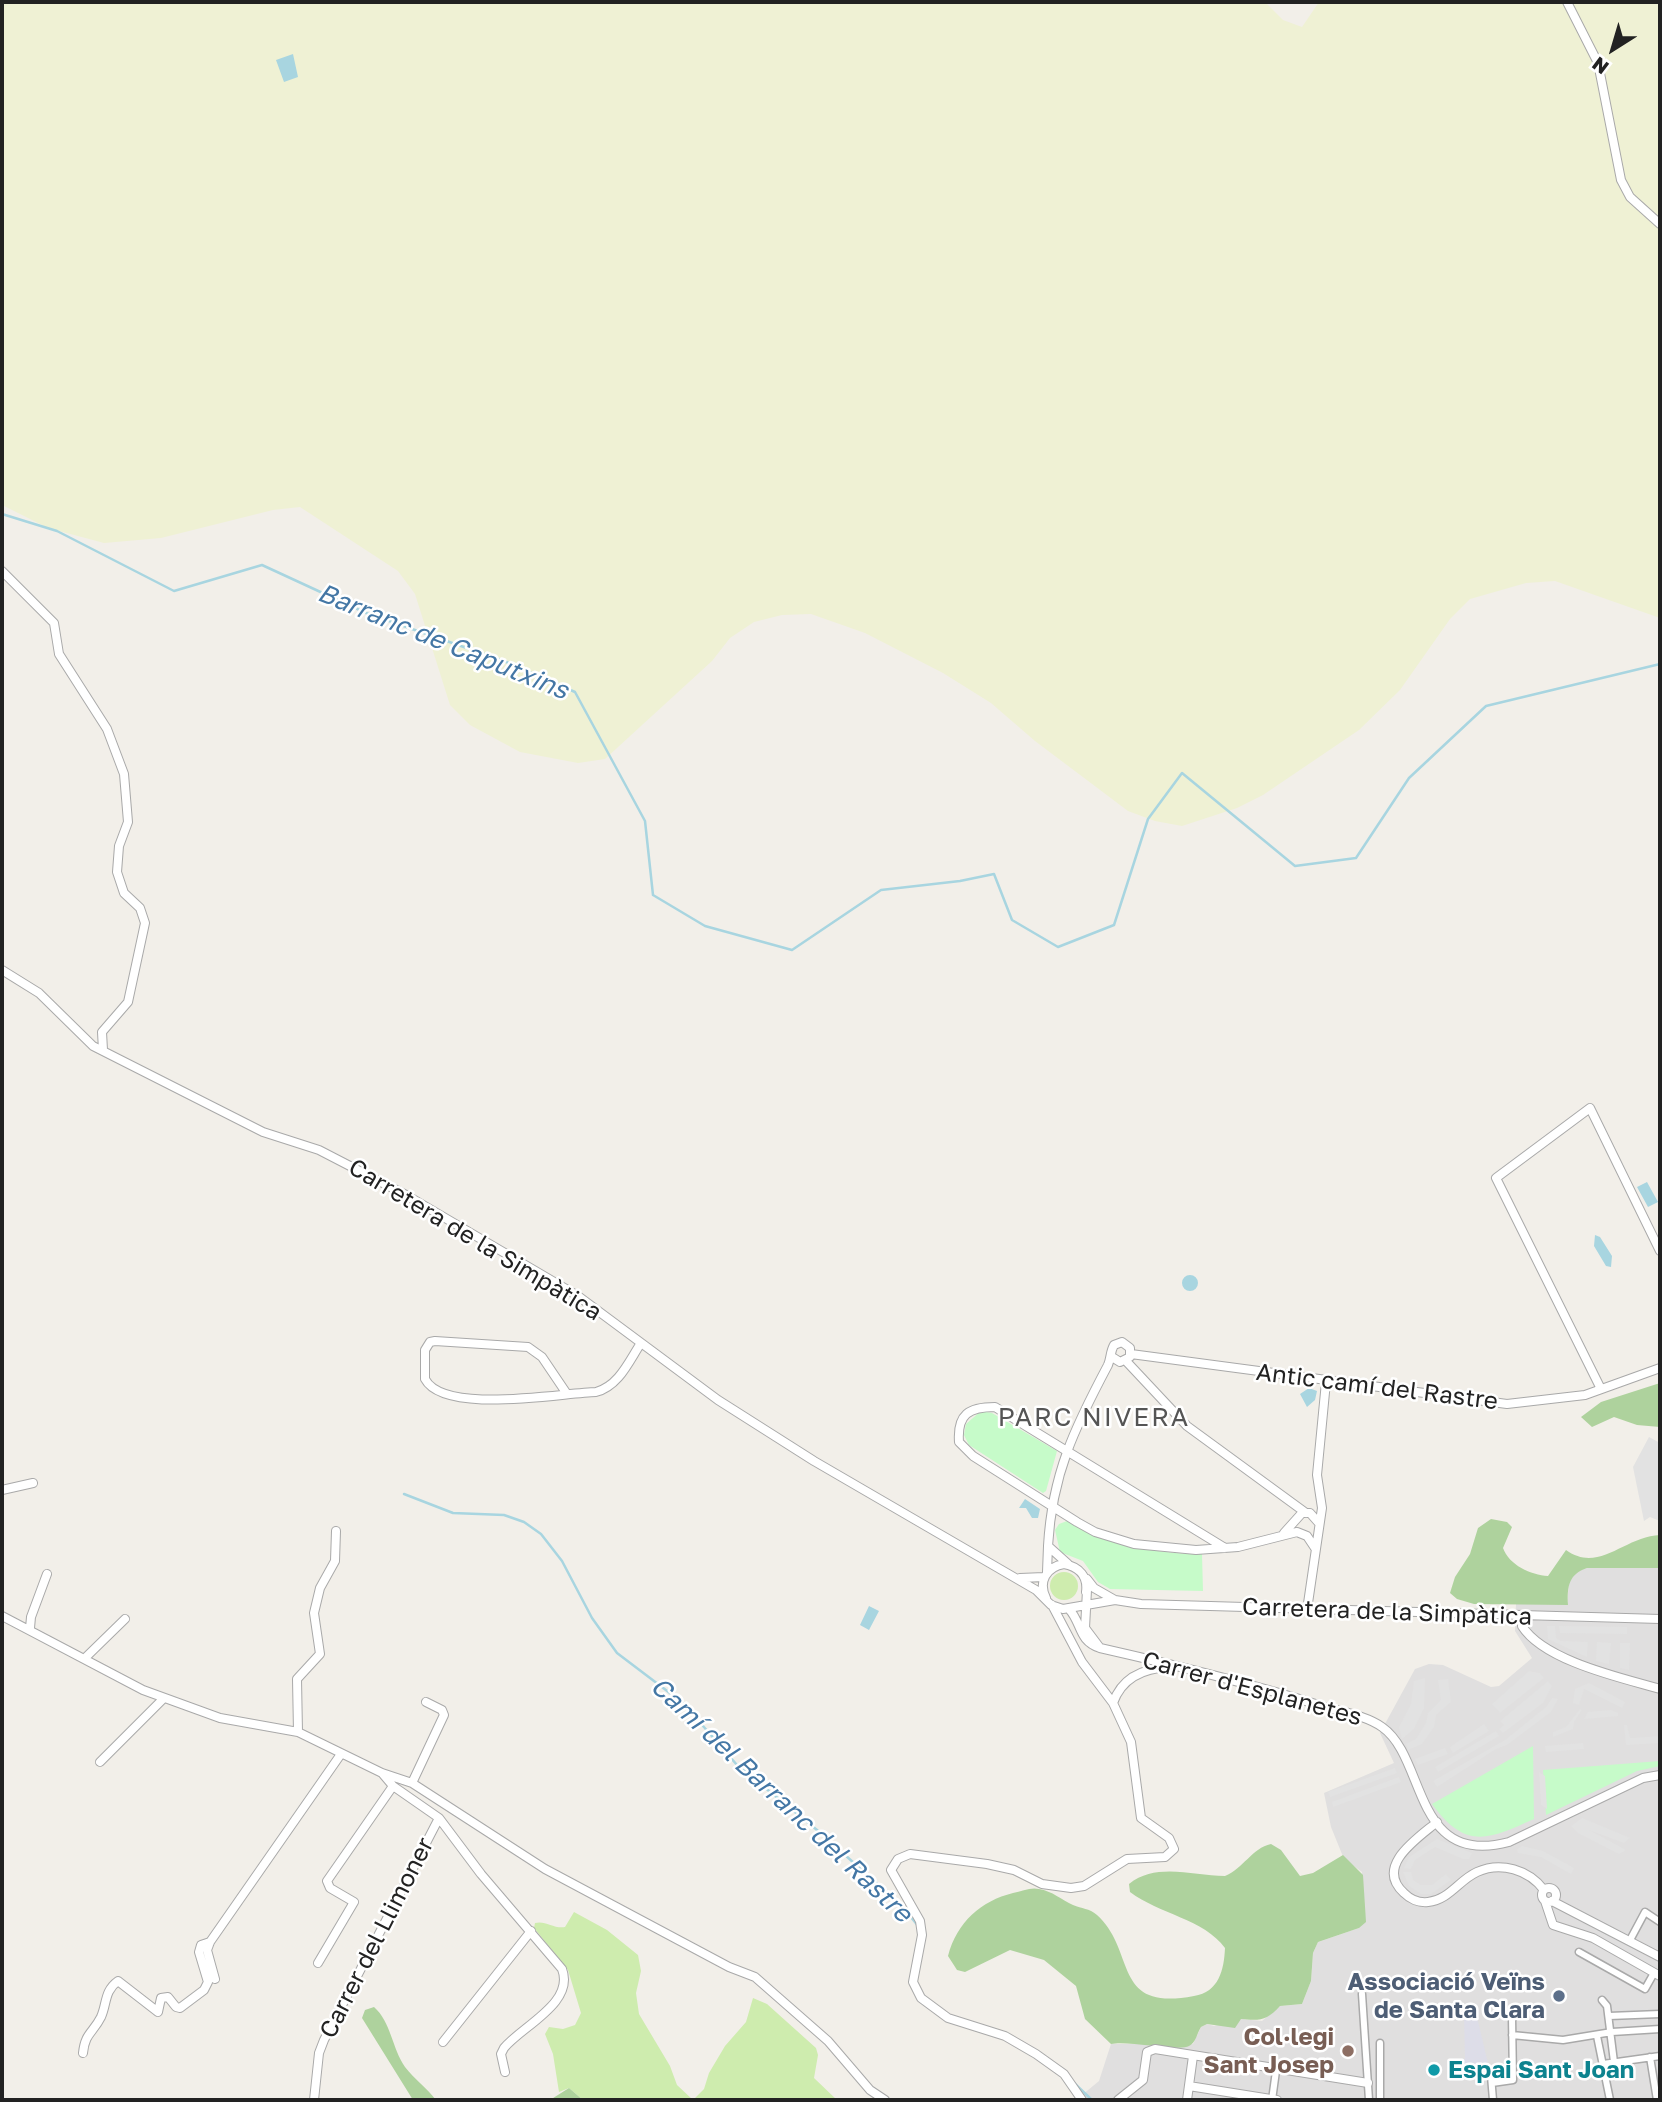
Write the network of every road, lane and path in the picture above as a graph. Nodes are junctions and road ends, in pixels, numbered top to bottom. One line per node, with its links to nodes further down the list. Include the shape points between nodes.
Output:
1 (1567, 2): 2 (street, via 1598,63 1621,180 1630,197)
2 (1660, 224)
3 (2, 571): 5 (street, via 54,623 59,654 107,729 124,774 128,822 119,846 117,873 124,893 140,908 145,923 128,1002 102,1032)
4 (2, 970): 5 (street, Carretera de la Simpàtica, via 39,993)
5 (103, 1050): 7 (street, Carretera de la Simpàtica, via 263,1132 319,1150 366,1173 578,1296)
6 (1660, 1251): 12 (street, via 1590,1108 1496,1178)
7 (641, 1343): 13 (street, via 610,1387); 30 (street, Carretera de la Simpàtica, via 739,1414)
8 (1112, 1357): 9 (street, via 1120,1362); 9 (street, via 1112,1348 1119,1343 1128,1345); 14 (street, via 1084,1406)
9 (1128, 1358): 11 (street, Antic camí del Rastre); 19 (street, via 1187,1426)
10 (1660, 1368): 12 (street, Antic camí del Rastre)
11 (1326, 1382): 12 (street, Antic camí del Rastre, via 1507,1404 1568,1398); 17 (street, via 1317,1475)
12 (1601, 1389)
13 (567, 1394): 13 (street, via 482,1399 444,1394 425,1379 425,1350 435,1341 528,1347 542,1357)
14 (1067, 1450): 18 (street); 18 (street, via 995,1407 977,1407 964,1415 958,1430 959,1442 973,1456); 25 (street)
15 (33, 1483): 16 (street)
16 (2, 1490)
17 (1320, 1492): 19 (street); 20 (street)
18 (1052, 1506): 24 (street); 25 (street, via 1095,1531 1134,1544 1177,1550)
19 (1305, 1514): 20 (street); 21 (street)
20 (1317, 1526): 23 (street); 26 (street)
21 (1296, 1529): 23 (street); 25 (street)
22 (336, 1531): 51 (street, via 335,1561 320,1588 314,1614 320,1654 297,1679)
23 (1307, 1536): 26 (street)
24 (1048, 1546): 27 (street); 29 (street)
25 (1225, 1548)
26 (1315, 1548): 37 (street)
27 (1071, 1565): 29 (street, via 1058,1565); 31 (street)
28 (47, 1574): 42 (street)
29 (1046, 1575): 30 (street, Carretera de la Simpàtica); 34 (street, via 1042,1589)
30 (1010, 1576): 34 (street, Carretera de la Simpàtica)
31 (1084, 1576): 32 (street); 33 (street, Carretera de la Simpàtica)
32 (1087, 1590): 35 (street); 36 (street, via 1082,1600)
33 (1115, 1600): 35 (street, Carretera de la Simpàtica); 37 (street, Carretera de la Simpàtica)
34 (1049, 1603): 36 (street); 43 (street)
35 (1085, 1605): 36 (street, Carretera de la Simpàtica); 44 (street, via 1084,1628)
36 (1069, 1608): 43 (street); 44 (street, via 1083,1638)
37 (1307, 1609): 39 (street, Carretera de la Simpàtica)
38 (2, 1616): 42 (street)
39 (1527, 1616): 41 (street, Carretera de la Simpàtica); 47 (street, via 1522,1626 1551,1651)
40 (125, 1619): 45 (street)
41 (1660, 1619)
42 (30, 1628): 45 (street)
43 (1062, 1630): 50 (street)
44 (1100, 1648): 46 (street, Carrer d'Esplanetes)
45 (85, 1659): 48 (street)
46 (1179, 1666): 50 (street, via 1155,1668 1129,1678 1118,1688); 59 (street, Carrer d'Esplanetes, via 1367,1719 1392,1736 1423,1803)
47 (1660, 1689)
48 (164, 1698): 51 (street, via 220,1717); 53 (street)
49 (426, 1702): 56 (street, via 444,1715)
50 (1113, 1703): 93 (street, via 1131,1742 1141,1818 1169,1838 1174,1849 1170,1855 1127,1859 1084,1886 1071,1888 1042,1884 1014,1870 987,1864 911,1854 898,1859 891,1870 922,1930 913,1982 921,1998 948,2018 1005,2036 1035,2054 1064,2074)
51 (298, 1732): 52 (street)
52 (341, 1754): 54 (street); 64 (street)
53 (100, 1762)
54 (382, 1773): 56 (street); 57 (street)
55 (1660, 1775): 59 (street, Carrer d'Esplanetes, via 1643,1778 1496,1846 1460,1840)
56 (412, 1783): 92 (street, via 545,1869 755,1977 828,2041 870,2090)
57 (393, 1786): 58 (street); 67 (street, via 327,1881 330,1888 354,1902)
58 (439, 1818): 62 (street); 91 (street, Carrer del Llimoner, via 320,2049)
59 (1437, 1822): 60 (street, via 1403,1850 1396,1863 1394,1878 1412,1899 1421,1903 1444,1898 1477,1872 1502,1867 1526,1874 1545,1890 1555,1892)
60 (1549, 1901): 63 (street); 68 (street, via 1553,1925 1593,1938)
61 (1660, 1922): 63 (street, via 1645,1912)
62 (531, 1931): 79 (street); 88 (street, via 557,1960 565,1982 555,2003 504,2048)
63 (1630, 1940): 66 (street)
64 (210, 1942): 69 (street, via 207,1950); 81 (street, via 198,1952 208,1982 204,1990 180,2008 168,1997 161,1998 158,2012 118,1981 108,1992 100,2019 88,2032)
65 (1579, 1952): 68 (street, via 1645,1989)
66 (1660, 1957)
67 (318, 1963)
68 (1657, 1974)
69 (215, 1979)
70 (1362, 1994): 89 (street)
71 (1602, 2000): 73 (street)
72 (1660, 2014): 73 (street)
73 (1609, 2016): 76 (street)
74 (1512, 2017): 77 (street)
75 (1660, 2029): 76 (street)
76 (1612, 2032): 78 (street); 85 (street)
77 (1512, 2035): 78 (street, via 1563,2040); 99 (street, via 1513,2080 1491,2079)
78 (1597, 2036): 86 (street)
79 (443, 2042)
80 (1380, 2043): 98 (street)
81 (83, 2053)
82 (1193, 2056): 87 (street); 90 (street); 94 (street, via 1155,2049 1147,2052 1143,2080)
83 (1660, 2056): 84 (street)
84 (1650, 2057): 85 (street); 101 (street)
85 (1614, 2062): 86 (street)
86 (1603, 2064): 100 (street)
87 (1276, 2071): 89 (street); 96 (street)
88 (505, 2072)
89 (1368, 2083): 97 (street)
90 (1189, 2086): 95 (street); 96 (street)
91 (314, 2100)
92 (885, 2100)
93 (1082, 2100)
94 (1118, 2100)
95 (1187, 2100)
96 (1274, 2100)
97 (1369, 2100)
98 (1380, 2100)
99 (1493, 2100)
100 (1610, 2100)
101 (1657, 2100)

